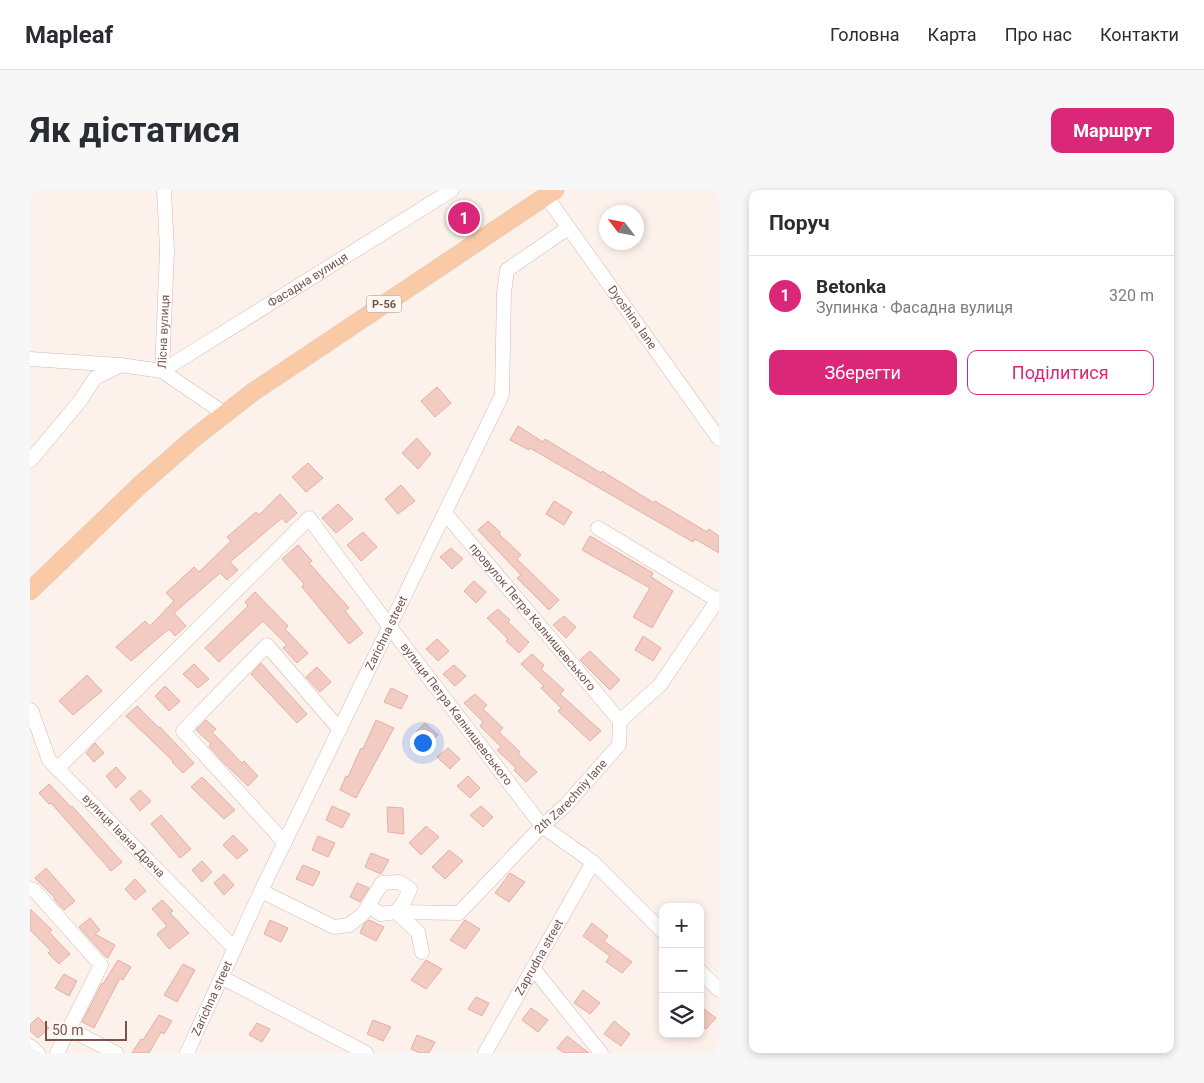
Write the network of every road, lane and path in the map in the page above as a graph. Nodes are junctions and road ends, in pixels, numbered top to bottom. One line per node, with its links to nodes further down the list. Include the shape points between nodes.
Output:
1 (164, 190): 7 (street, Лісна вулиця, via 167,250)
2 (452, 190): 7 (street, Фасадна вулиця)
3 (550, 193): 4 (street, Dyoshina lane); 8 (main road, Р-56)
4 (568, 228): 9 (street, Dyoshina lane); 11 (street, Zarichna street, via 507,270 502,395)
5 (30, 359): 6 (street, Лісна вулиця)
6 (120, 365): 7 (street, Лісна вулиця); 10 (street, via 95,378 80,401)
7 (162, 371): 8 (street)
8 (225, 414): 13 (main road, Р-56, via 139,486)
9 (719, 439)
10 (30, 460)
11 (445, 513): 15 (street, Zarichna street); 17 (street, провулок Петра Калнишевського)
12 (598, 528): 14 (street)
13 (30, 591)
14 (718, 599): 17 (street, via 660,685)
15 (390, 627): 18 (street, Zarichna street); 19 (street, вулиця Петра Калнишевського, via 309,518); 20 (street, вулиця Петра Калнишевського)
16 (30, 710): 19 (street, вулиця Івана Драча, via 48,760)
17 (620, 722): 20 (street, 2th Zarechniy lane, via 619,745 565,806)
18 (340, 730): 21 (street, Zarichna street); 21 (street, via 267,645 182,731)
19 (57, 769): 28 (street, вулиця Івана Драча)
20 (542, 826): 22 (street, вулиця Петра Калнишевського); 26 (street, 2th Zarechniy lane, via 458,913)
21 (285, 843): 24 (street, Zarichna street)
22 (594, 862): 27 (street, вулиця Петра Калнишевського); 30 (street, Zaprudna street)
23 (30, 889): 34 (street, via 101,965)
24 (261, 891): 25 (street, via 334,926 349,925); 28 (street, Zarichna street)
25 (368, 906): 26 (street, 2th Zarechniy lane, via 381,914); 26 (street, via 382,883 399,882 410,889)
26 (396, 912): 29 (street, via 418,932)
27 (659, 928)
28 (236, 949): 32 (street, Zarichna street)
29 (422, 952)
30 (533, 968): 41 (street, Zaprudna street); 42 (street)
31 (704, 975): 33 (street)
32 (223, 978): 39 (street, Zarichna street); 40 (street)
33 (719, 990)
34 (69, 1029): 37 (street); 38 (street)
35 (30, 1046): 36 (street)
36 (38, 1053)
37 (57, 1053)
38 (116, 1053)
39 (187, 1053)
40 (366, 1053)
41 (485, 1053)
42 (601, 1053)

